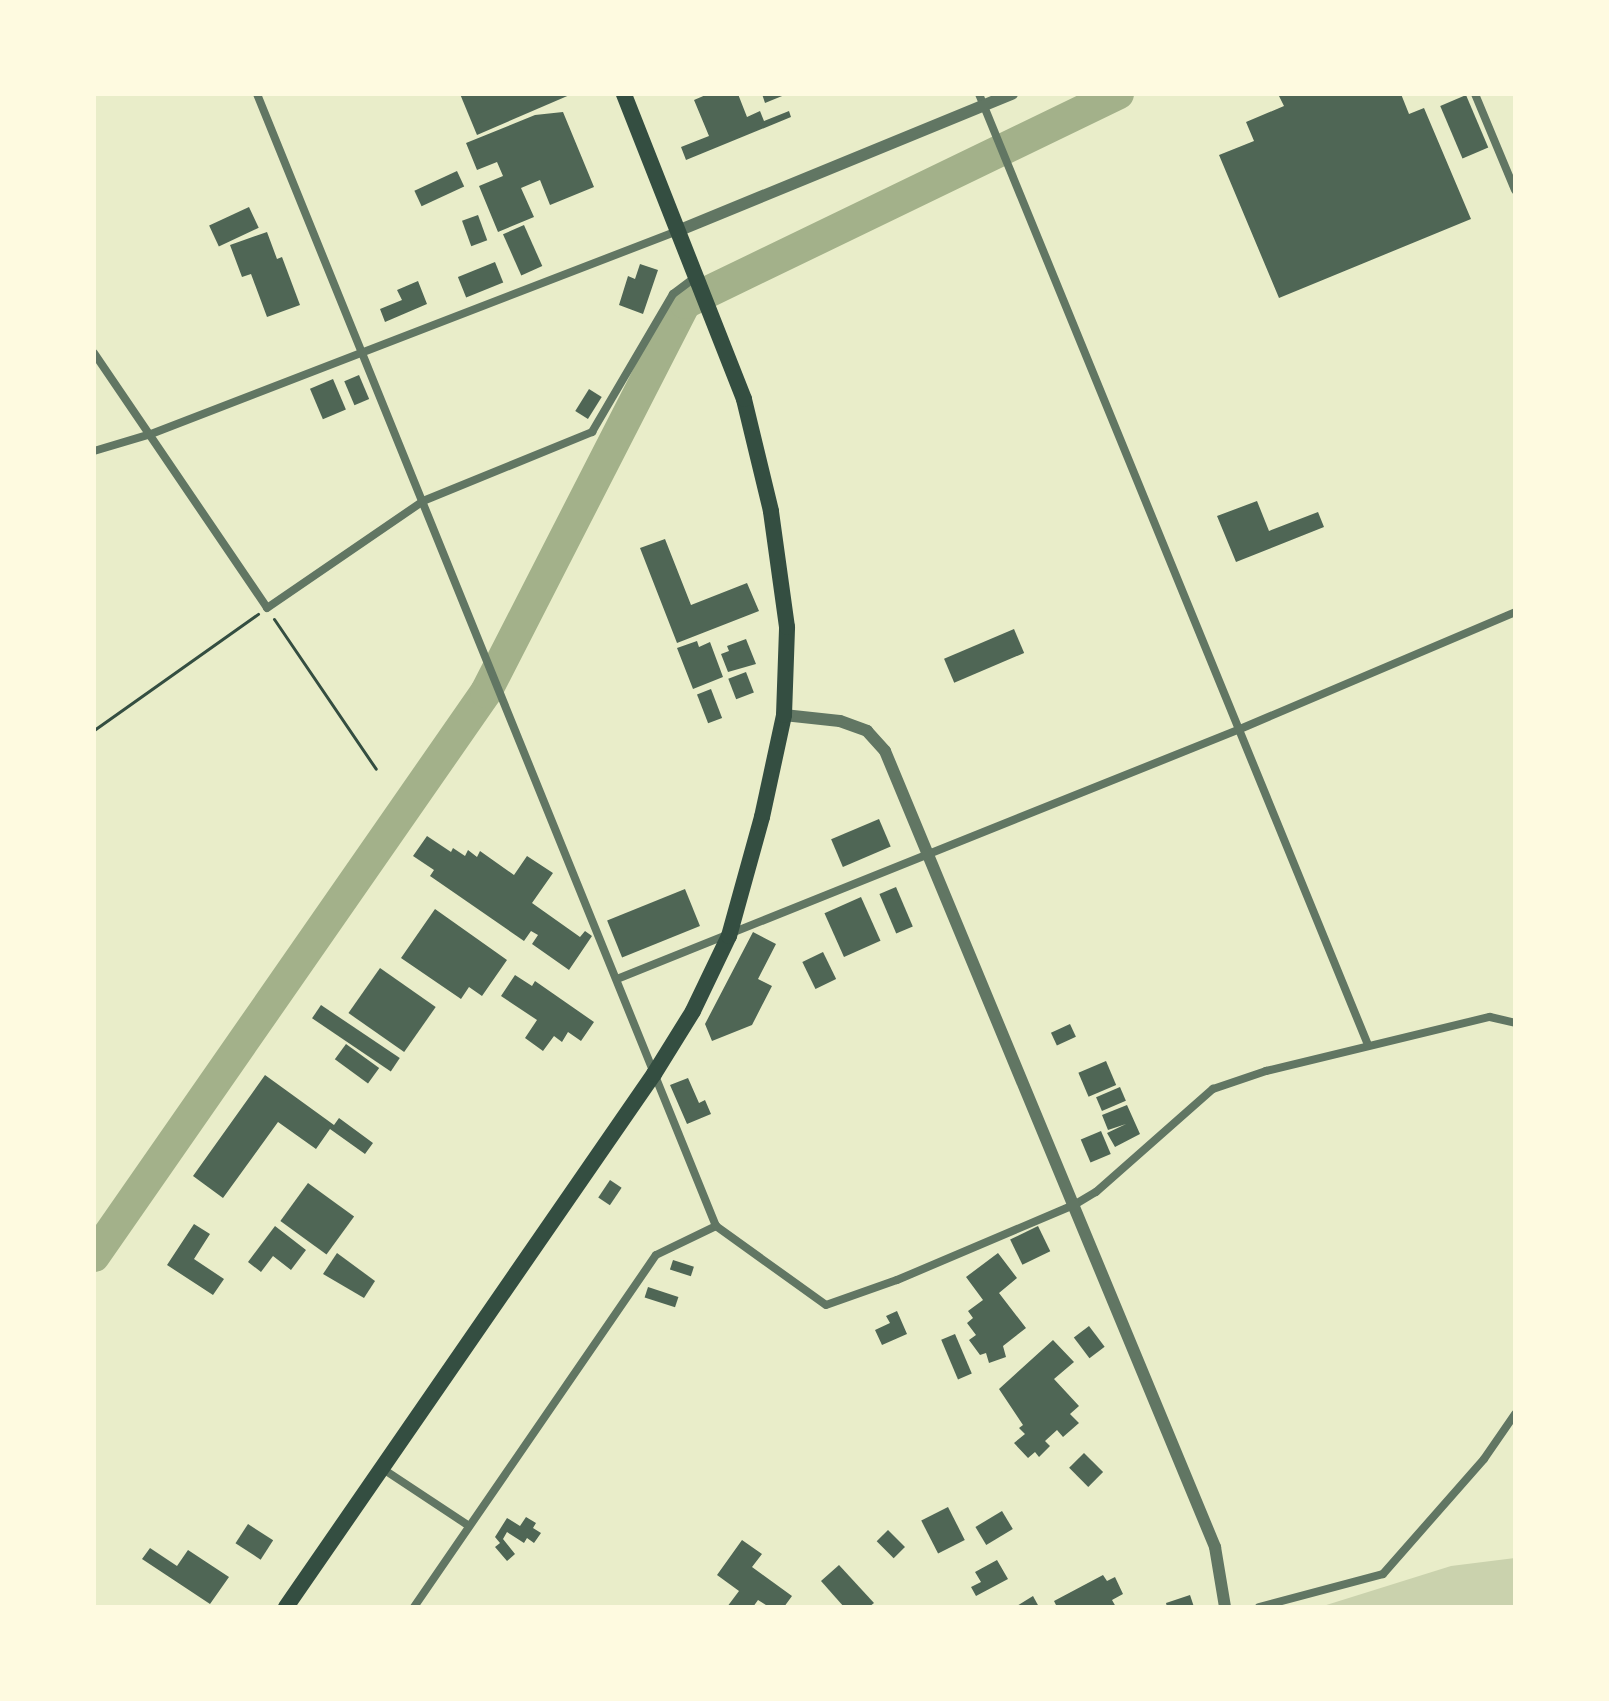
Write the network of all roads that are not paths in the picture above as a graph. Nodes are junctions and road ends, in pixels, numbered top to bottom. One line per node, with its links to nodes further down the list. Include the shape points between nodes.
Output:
1 (257, 94): 9 (street)
2 (624, 94): 7 (main road)
3 (1012, 94): 5 (street)
4 (1475, 94): 6 (street)
5 (981, 100): 7 (street); 16 (street)
6 (1515, 190)
7 (680, 230): 8 (main road); 9 (street)
8 (699, 278): 13 (street, via 673,294 592,432); 15 (main road, via 744,399 771,511 787,627)
9 (362, 351): 11 (street); 13 (street)
10 (94, 353): 11 (street)
11 (151, 434): 12 (street); 13 (street, via 267,608)
12 (94, 451)
13 (423, 501): 19 (street)
14 (1515, 612): 16 (street)
15 (784, 715): 17 (street, via 840,721 867,731 885,751); 18 (main road)
16 (1240, 729): 17 (street); 21 (street)
17 (929, 854): 18 (street); 23 (street)
18 (729, 936): 19 (street); 22 (main road, via 693,1011)
19 (617, 979): 22 (street)
20 (1515, 1023): 21 (street, via 1490,1017)
21 (1368, 1045): 23 (street, via 1213,1089 1096,1192)
22 (654, 1074): 24 (street); 26 (main road)
23 (1074, 1205): 24 (street, via 826,1305); 30 (street, via 1215,1547)
24 (716, 1226): 27 (street, via 656,1255)
25 (1515, 1414): 31 (street, via 1484,1459 1383,1574)
26 (383, 1469): 27 (street); 28 (main road)
27 (469, 1526): 29 (street)
28 (286, 1607)
29 (414, 1607)
30 (1225, 1607)
31 (1259, 1607)

